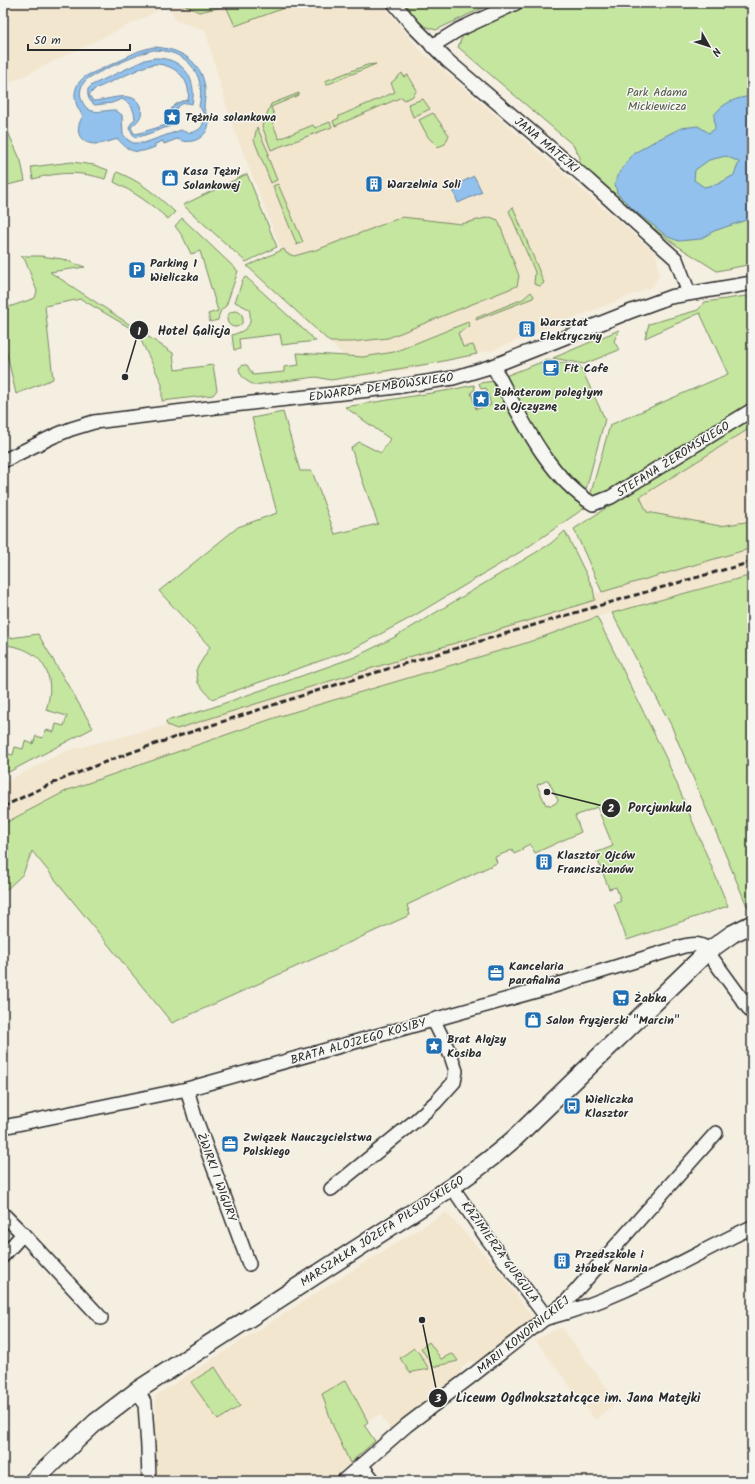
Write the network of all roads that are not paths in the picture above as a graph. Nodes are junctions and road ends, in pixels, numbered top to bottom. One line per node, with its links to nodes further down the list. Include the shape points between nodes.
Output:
1 (394, 3): 3 (street, JANA MATEJKI)
2 (516, 3): 3 (street, via 458,30)
3 (432, 46): 5 (street, JANA MATEJKI, via 676,259)
4 (752, 283): 5 (street, EDWARDA DEMBOWSKIEGO)
5 (689, 294): 6 (street, EDWARDA DEMBOWSKIEGO, via 652,303)
6 (495, 371): 7 (street, STEFANA ŻEROMSKIEGO, via 551,465 573,489 593,504 612,497); 8 (street, EDWARDA DEMBOWSKIEGO, via 388,388 94,422 54,436)
7 (752, 410)
8 (3, 461)
9 (752, 924): 10 (main road, MARSZAŁKA JÓZEFA PIŁSUDSKIEGO, via 732,934)
10 (707, 952): 11 (street); 12 (street, BRATA ALOJZEGO KOSIBY, via 701,945 684,946); 16 (main road, MARSZAŁKA JÓZEFA PIŁSUDSKIEGO, via 515,1138)
11 (752, 1013)
12 (432, 1020): 13 (street, BRATA ALOJZEGO KOSIBY); 17 (street, via 451,1056 456,1071 454,1082 415,1121)
13 (187, 1089): 14 (street, BRATA ALOJZEGO KOSIBY); 22 (street, ŻWIRKI I WIGURY)
14 (3, 1127)
15 (716, 1133): 24 (street, MARII KONOPNICKIEJ, via 566,1302)
16 (452, 1187): 24 (street, KAZIMIERZA GURGULA); 25 (main road, MARSZAŁKA JÓZEFA PIŁSUDSKIEGO)
17 (331, 1189)
18 (3, 1214): 20 (street)
19 (752, 1227): 24 (street, via 608,1297)
20 (24, 1234): 21 (street); 23 (street)
21 (3, 1256)
22 (249, 1264)
23 (101, 1318)
24 (548, 1318): 26 (street, MARII KONOPNICKIEJ, via 407,1425)
25 (138, 1390): 27 (main road, MARSZAŁKA JÓZEFA PIŁSUDSKIEGO, via 96,1422); 28 (street, via 145,1404)
26 (361, 1465): 29 (street, MARII KONOPNICKIEJ); 30 (street)
27 (33, 1481)
28 (149, 1481)
29 (343, 1481)
30 (374, 1481)

